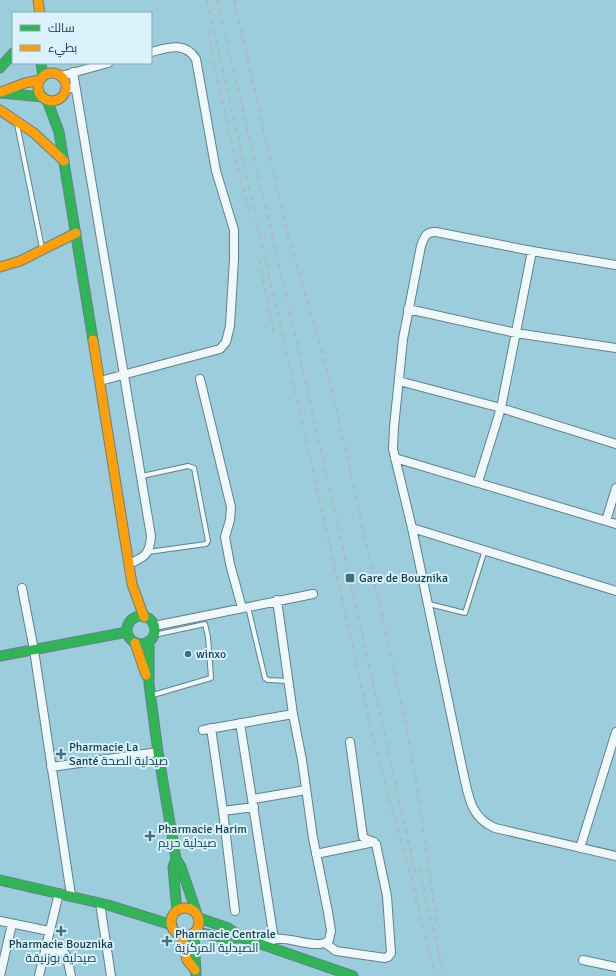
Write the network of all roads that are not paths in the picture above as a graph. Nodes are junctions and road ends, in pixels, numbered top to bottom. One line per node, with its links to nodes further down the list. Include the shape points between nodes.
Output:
1 (38, 0): 2 (main road)
2 (39, 12)
3 (152, 52): 28 (street, via 179,47 188,50 196,59 216,171 234,230 230,326 226,342 220,349)
4 (12, 54): 7 (main road)
5 (42, 64): 10 (main road)
6 (104, 64): 9 (street)
7 (0, 68)
8 (58, 72): 9 (street); 10 (main road); 12 (main road, via 65,82)
9 (73, 72): 11 (street)
10 (42, 78): 13 (main road); 15 (main road, via 38,89)
11 (75, 87): 12 (street); 28 (street)
12 (66, 89): 14 (main road)
13 (0, 92): 15 (main road)
14 (61, 98): 15 (main road); 18 (main road)
15 (45, 99): 18 (main road)
16 (0, 110): 17 (main road)
17 (16, 119): 19 (main road); 21 (lane)
18 (59, 132): 19 (main road)
19 (64, 161): 20 (main road)
20 (76, 233): 21 (main road); 30 (main road)
21 (42, 249): 24 (main road, via 22,260)
22 (532, 251): 23 (street); 25 (street, via 436,232 429,233 423,240); 26 (street)
23 (616, 265)
24 (0, 267)
25 (408, 309): 26 (street); 31 (street)
26 (516, 334): 27 (street); 32 (street)
27 (616, 348)
28 (123, 374): 30 (street); 35 (street)
29 (200, 379): 50 (street, via 231,506 225,537)
30 (100, 381): 43 (main road)
31 (399, 381): 32 (street); 34 (street, via 393,442)
32 (501, 408): 33 (street); 36 (street)
33 (616, 444)
34 (395, 458): 36 (street); 40 (street)
35 (142, 476): 42 (street, via 151,536); 42 (lane, via 188,466 194,468 208,540 206,544)
36 (478, 482): 38 (street)
37 (616, 488): 38 (street)
38 (606, 521): 39 (street)
39 (616, 524)
40 (412, 528): 41 (street); 49 (street)
41 (485, 550): 46 (street); 49 (lane, via 465,613)
42 (148, 552): 43 (street)
43 (129, 564): 44 (main road)
44 (132, 584): 51 (main road); 52 (main road)
45 (22, 588): 56 (street)
46 (616, 591)
47 (313, 594): 48 (street)
48 (277, 600): 50 (street); 58 (street)
49 (428, 604): 71 (street, via 463,772 471,805 477,816 495,828)
50 (245, 607): 54 (street); 58 (lane, via 265,678)
51 (144, 617): 52 (main road); 54 (main road, via 150,620)
52 (131, 620): 53 (main road)
53 (127, 632): 55 (main road); 56 (main road)
54 (152, 634): 55 (main road, via 145,644); 59 (main road); 60 (lane, via 206,624 210,678)
55 (135, 643): 59 (main road)
56 (34, 650): 57 (main road); 66 (street)
57 (0, 656)
58 (289, 681): 61 (street)
59 (149, 684): 60 (main road)
60 (150, 696): 65 (main road)
61 (293, 714): 62 (street); 67 (street)
62 (240, 723): 68 (street); 69 (street, via 207,729)
63 (616, 732): 71 (street)
64 (350, 742): 70 (street, via 363,837)
65 (158, 752): 66 (street); 74 (main road)
66 (52, 767): 77 (street)
67 (306, 790): 68 (street); 72 (street)
68 (253, 803): 69 (street); 89 (street)
69 (224, 811): 80 (street)
70 (374, 842): 72 (street); 90 (street, via 387,896 391,953 385,958 336,951)
71 (580, 848): 73 (street)
72 (316, 854): 90 (street, via 331,931 329,940)
73 (616, 856)
74 (176, 860): 79 (main road, via 173,867); 81 (main road, via 182,867)
75 (0, 880): 76 (main road)
76 (59, 893): 77 (main road); 85 (street)
77 (71, 895): 78 (main road)
78 (100, 902): 84 (main road); 99 (street)
79 (177, 911): 81 (main road, via 188,908); 84 (main road, via 173,916)
80 (235, 911)
81 (198, 916): 86 (main road, via 200,923); 88 (main road, via 228,928)
82 (0, 921): 83 (street)
83 (12, 924): 85 (street); 96 (street)
84 (172, 925): 87 (main road, via 176,933)
85 (49, 931): 92 (street)
86 (195, 933): 87 (main road); 88 (main road); 95 (main road)
87 (182, 936): 95 (main road, via 187,960)
88 (243, 938): 91 (main road)
89 (274, 939): 90 (street); 91 (street)
90 (325, 943)
91 (264, 945): 100 (main road)
92 (45, 952): 97 (street); 98 (street, via 63,951)
93 (583, 960): 94 (street)
94 (616, 967)
95 (195, 973)
96 (0, 976)
97 (39, 976)
98 (71, 976)
99 (111, 976)
100 (353, 976)

